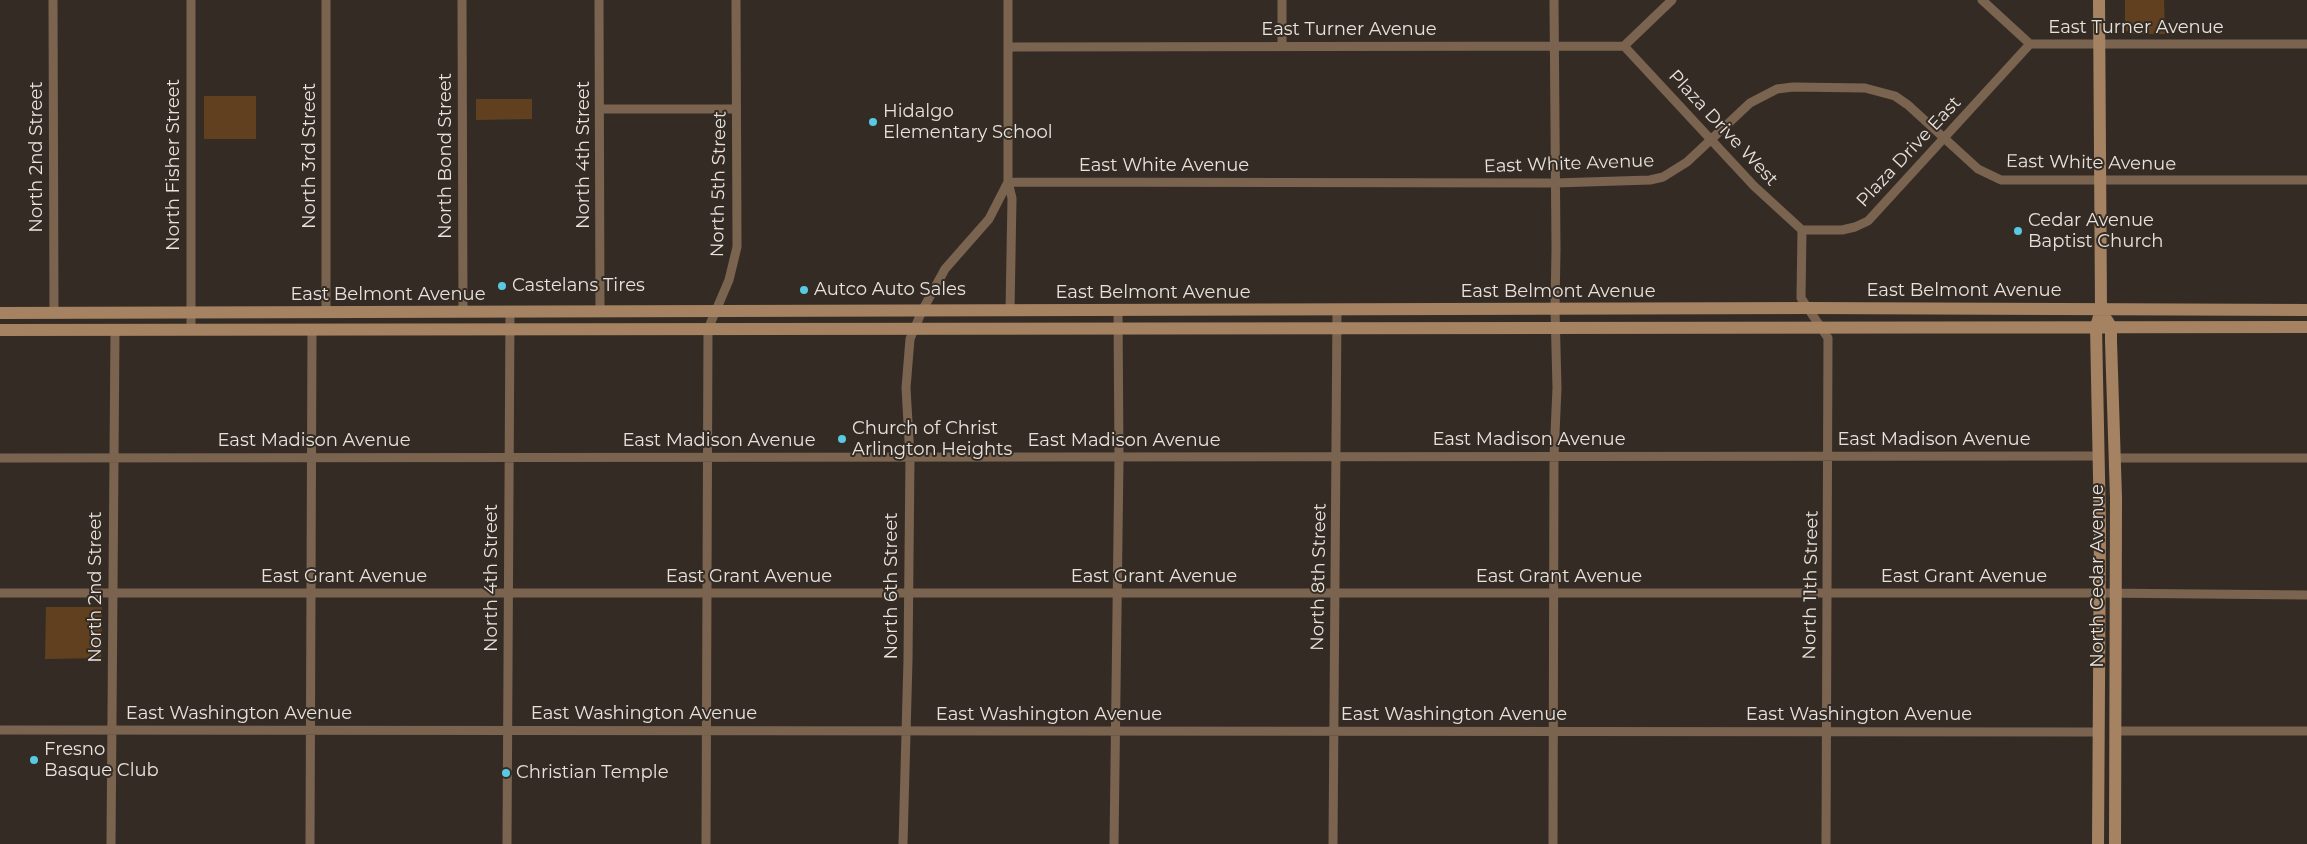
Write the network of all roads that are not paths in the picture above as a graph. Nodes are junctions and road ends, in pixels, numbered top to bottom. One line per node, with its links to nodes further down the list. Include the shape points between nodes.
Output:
1 (53, 0): 44 (street, North 2nd Street)
2 (191, 0): 43 (street, North Fisher Street)
3 (326, 0): 39 (street, North 3rd Street)
4 (462, 0): 40 (street, North Bond Street)
5 (599, 0): 20 (street, North 4th Street)
6 (736, 0): 21 (street, North 5th Street)
7 (1008, 0): 19 (street)
8 (1282, 0): 16 (street)
9 (1554, 0): 17 (street)
10 (1672, 0): 18 (street)
11 (1982, 0): 13 (street, East Turner Avenue)
12 (2099, 0): 15 (main road, North Cedar Avenue)
13 (2030, 44): 15 (street, East Turner Avenue); 23 (street, Plaza Drive East)
14 (2307, 44): 15 (street, East Turner Avenue)
15 (2100, 45): 24 (main road, North Cedar Avenue)
16 (1282, 46): 17 (street, East Turner Avenue); 19 (street, East Turner Avenue)
17 (1555, 46): 18 (street, East Turner Avenue); 27 (street)
18 (1624, 46): 22 (street, Plaza Drive West)
19 (1008, 47): 26 (street)
20 (600, 109): 21 (street); 35 (street, North 4th Street)
21 (736, 109): 32 (street, North 5th Street, via 737,247)
22 (1711, 139): 23 (street, East White Avenue, via 1750,103 1777,89 1793,86 1881,90 1908,105); 27 (street, East White Avenue, via 1687,162 1663,177 1636,182); 28 (street, Plaza Drive West, via 1754,186)
23 (1944, 139): 24 (street, East White Avenue, via 1978,169 2001,180); 28 (street, Plaza Drive East, via 1868,221 1856,228 1842,230)
24 (2100, 180): 25 (street, East White Avenue); 31 (main road, North Cedar Avenue)
25 (2307, 180)
26 (1008, 182): 27 (street, East White Avenue); 36 (street, North 6th Street, via 989,219 945,269); 37 (street, via 1012,198)
27 (1555, 183): 30 (street)
28 (1802, 230): 29 (street, via 1801,298)
29 (1808, 308): 30 (main road, East Belmont Avenue); 31 (main road, East Belmont Avenue); 51 (street)
30 (1555, 309): 33 (main road, East Belmont Avenue); 45 (street)
31 (2101, 309): 34 (main road, East Belmont Avenue); 46 (main road, North Cedar Avenue); 47 (main road, North Cedar Avenue)
32 (717, 310): 35 (main road, East Belmont Avenue); 36 (main road, East Belmont Avenue); 53 (street, North 5th Street)
33 (1337, 310): 38 (main road, East Belmont Avenue); 50 (street, North 8th Street)
34 (2307, 310)
35 (600, 311): 41 (main road, East Belmont Avenue)
36 (922, 311): 37 (main road, East Belmont Avenue); 54 (street, North 6th Street)
37 (1010, 311): 38 (main road, East Belmont Avenue)
38 (1118, 311): 49 (street)
39 (326, 312): 40 (main road, East Belmont Avenue); 43 (main road, East Belmont Avenue)
40 (463, 312): 41 (main road, East Belmont Avenue); 59 (main road, via 461,317 450,321 415,322)
41 (510, 312): 52 (street, North 4th Street)
42 (0, 313): 44 (main road, East Belmont Avenue)
43 (191, 313): 44 (main road, East Belmont Avenue); 57 (street, North Fisher Street)
44 (54, 314)
45 (1555, 327): 50 (main road, East Belmont Avenue); 51 (main road, East Belmont Avenue); 60 (street)
46 (2096, 327): 47 (main road, East Belmont Avenue); 51 (main road, East Belmont Avenue); 62 (main road, North Cedar Avenue)
47 (2111, 327): 48 (main road, East Belmont Avenue); 71 (main road, North Cedar Avenue)
48 (2307, 327)
49 (1118, 328): 50 (main road, East Belmont Avenue); 54 (main road, East Belmont Avenue); 66 (street)
50 (1336, 328): 67 (street, North 8th Street)
51 (1821, 328): 61 (street, North 11th Street, via 1828,338)
52 (510, 329): 53 (main road, East Belmont Avenue); 59 (main road, East Belmont Avenue); 63 (street, North 4th Street)
53 (708, 329): 54 (main road, East Belmont Avenue); 64 (street, North 5th Street)
54 (913, 329): 65 (street, North 6th Street, via 906,388)
55 (0, 330): 56 (main road, East Belmont Avenue)
56 (115, 330): 57 (main road, East Belmont Avenue); 69 (street, North 2nd Street)
57 (191, 330): 58 (main road, East Belmont Avenue)
58 (312, 330): 59 (main road, East Belmont Avenue); 70 (street)
59 (379, 330)
60 (1554, 456): 61 (street, East Madison Avenue); 67 (street, East Madison Avenue); 81 (street)
61 (1827, 456): 62 (street, East Madison Avenue); 82 (street, North 11th Street)
62 (2099, 456): 83 (main road, North Cedar Avenue)
63 (509, 457): 64 (street, East Madison Avenue); 70 (street, East Madison Avenue); 76 (street, North 4th Street)
64 (708, 457): 65 (street, East Madison Avenue); 77 (street, North 5th Street)
65 (910, 457): 66 (street, East Madison Avenue); 78 (street, North 6th Street)
66 (1119, 457): 67 (street, East Madison Avenue); 79 (street)
67 (1336, 457): 80 (street, North 8th Street)
68 (0, 458): 69 (street, East Madison Avenue)
69 (114, 458): 70 (street, East Madison Avenue); 74 (street, North 2nd Street)
70 (310, 458): 75 (street)
71 (2115, 458): 72 (street); 84 (main road, North Cedar Avenue)
72 (2307, 458)
73 (0, 593): 74 (street, East Grant Avenue)
74 (112, 593): 75 (street, East Grant Avenue); 87 (street, North 2nd Street)
75 (310, 593): 76 (street, East Grant Avenue); 88 (street)
76 (508, 593): 77 (street, East Grant Avenue); 89 (street, North 4th Street)
77 (707, 593): 78 (street, East Grant Avenue); 90 (street, North 5th Street)
78 (908, 593): 79 (street, East Grant Avenue); 91 (street, North 6th Street)
79 (1116, 593): 80 (street, East Grant Avenue); 92 (street)
80 (1335, 593): 81 (street, East Grant Avenue); 93 (street, North 8th Street)
81 (1554, 593): 82 (street, East Grant Avenue); 94 (street)
82 (1827, 593): 83 (street, East Grant Avenue); 97 (street, North 11th Street)
83 (2100, 593): 84 (street, East Grant Avenue); 98 (main road, North Cedar Avenue)
84 (2116, 593): 85 (street, East Grant Avenue); 95 (main road, North Cedar Avenue)
85 (2307, 595)
86 (0, 730): 87 (street, East Washington Avenue)
87 (112, 730): 88 (street, East Washington Avenue); 100 (street, North 2nd Street)
88 (310, 730): 89 (street, East Washington Avenue); 101 (street)
89 (508, 730): 90 (street, East Washington Avenue); 102 (street, North 4th Street)
90 (707, 730): 91 (street, East Washington Avenue); 103 (street, North 5th Street)
91 (905, 731): 92 (street, East Washington Avenue); 104 (street, North 6th Street)
92 (1114, 731): 93 (street, East Washington Avenue); 105 (street)
93 (1333, 731): 94 (street, East Washington Avenue); 106 (street, North 8th Street)
94 (1554, 731): 97 (street, East Washington Avenue); 107 (street)
95 (2116, 731): 96 (street); 111 (main road, North Cedar Avenue)
96 (2307, 731)
97 (1825, 732): 98 (street, East Washington Avenue); 108 (street, North 11th Street)
98 (2099, 732): 99 (main road, North Cedar Avenue)
99 (2098, 801): 109 (main road, North Cedar Avenue); 110 (main road, via 2105,816)
100 (112, 844)
101 (310, 844)
102 (507, 844)
103 (706, 844)
104 (903, 844)
105 (1114, 844)
106 (1333, 844)
107 (1552, 844)
108 (1826, 844)
109 (2098, 844)
110 (2105, 844)
111 (2115, 844)

